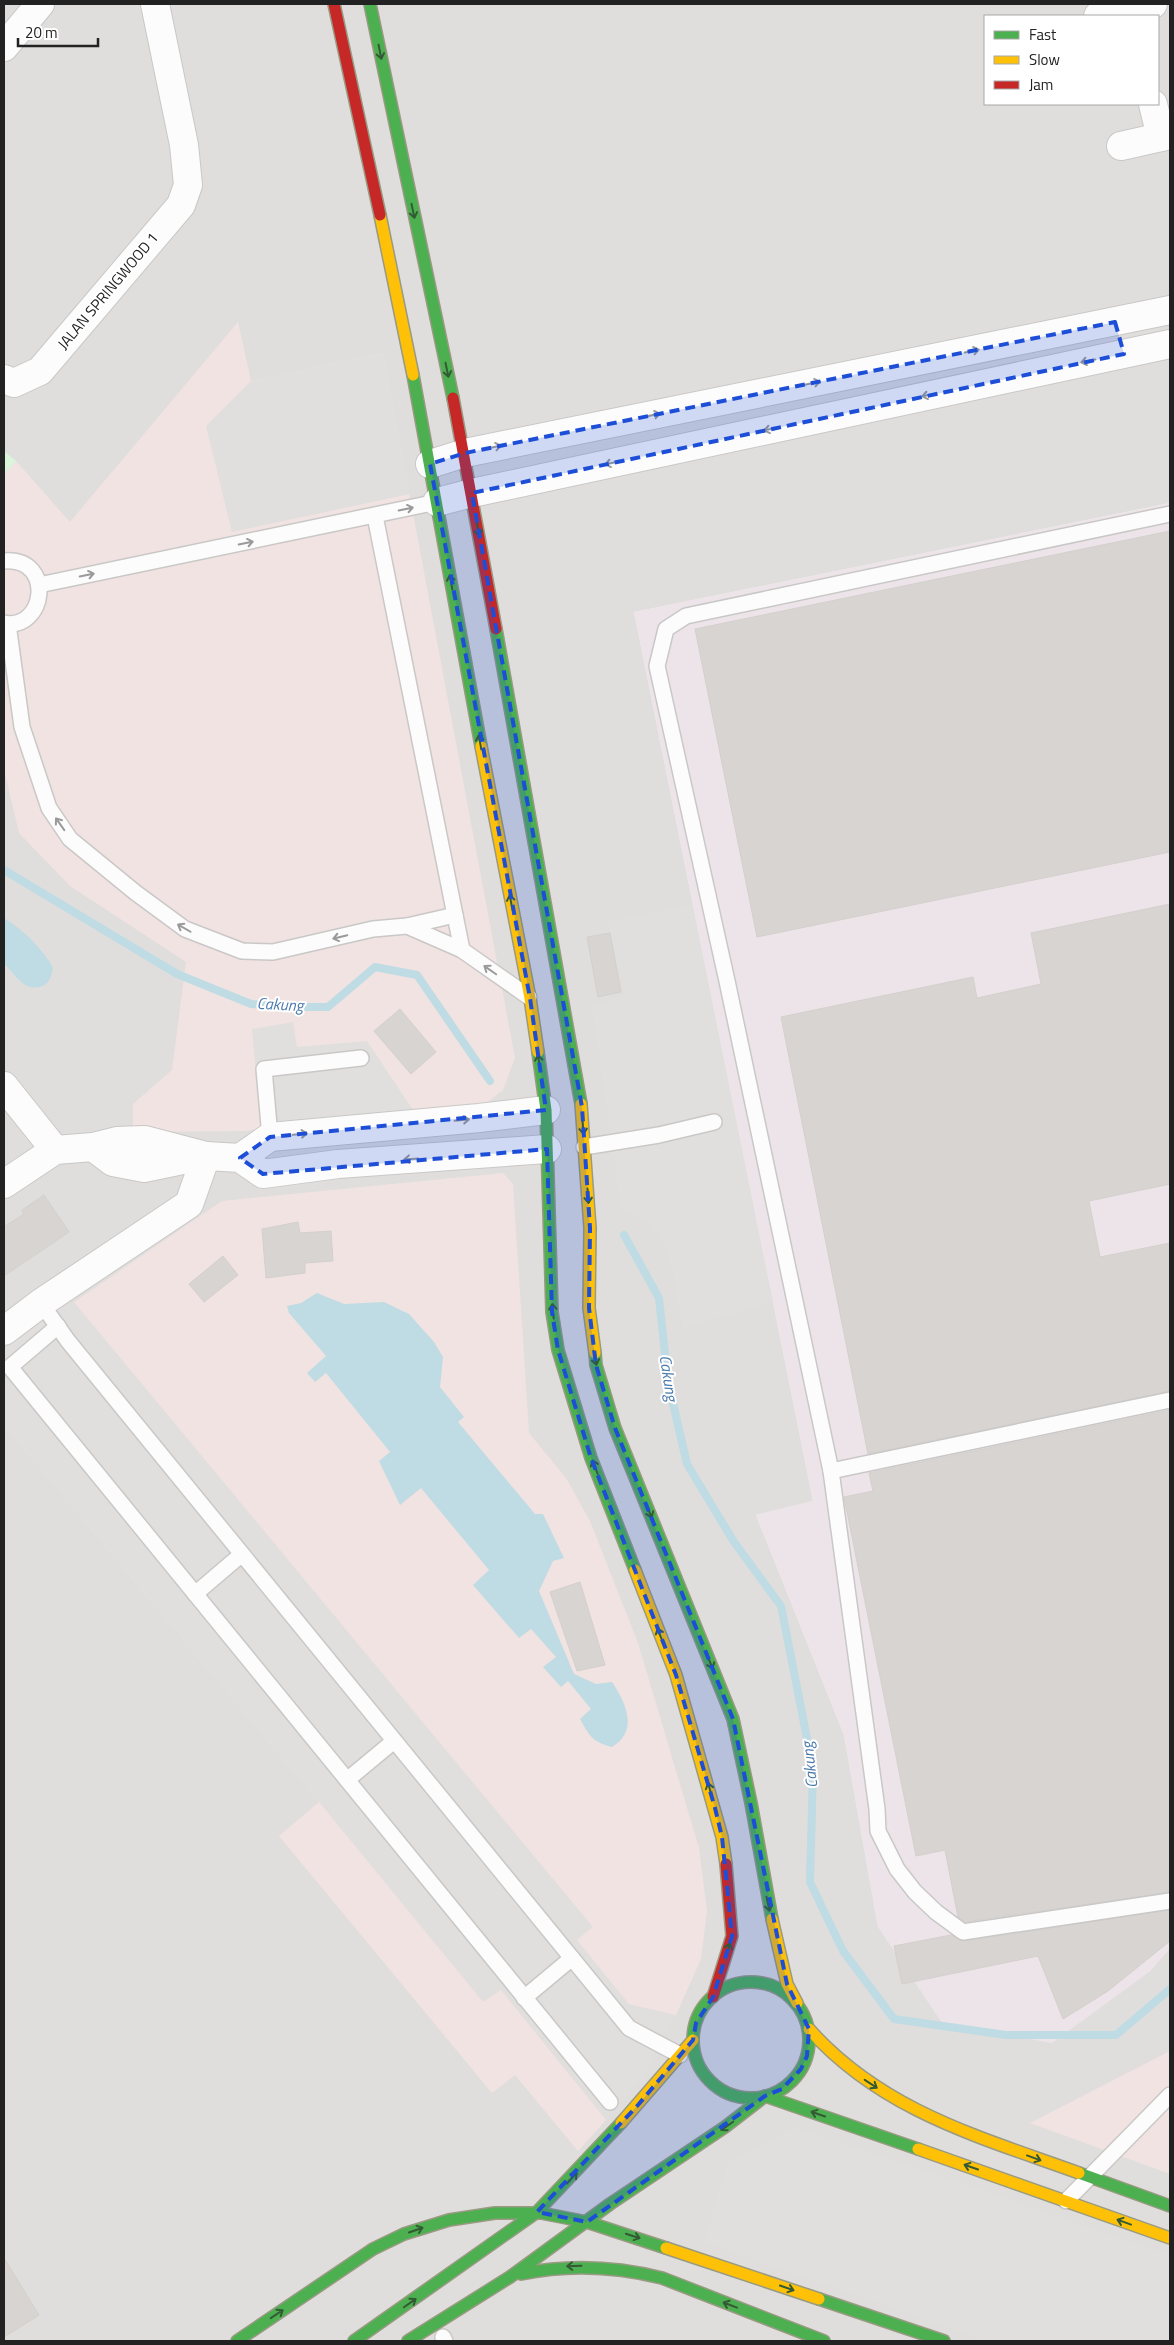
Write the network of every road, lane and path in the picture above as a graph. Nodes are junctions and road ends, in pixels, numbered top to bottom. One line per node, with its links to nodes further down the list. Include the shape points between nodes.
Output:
1 (40, 4): 7 (street)
2 (155, 4): 15 (street, JALAN SPRINGWOOD 1, via 184,145 188,185 181,205 40,372)
3 (334, 4): 17 (street, via 403,322)
4 (370, 4): 16 (street, one-way to 16)
5 (1137, 8): 6 (street)
6 (1103, 15)
7 (4, 47)
8 (1153, 105): 9 (street)
9 (1165, 136): 10 (street)
10 (1121, 146)
11 (1170, 310): 12 (street)
12 (1115, 322): 14 (street); 16 (street, one-way to 12)
13 (1170, 344): 14 (street)
14 (1124, 354): 18 (street, one-way to 18)
15 (9, 381)
16 (465, 453): 17 (street); 18 (street)
17 (430, 464): 19 (street)
18 (472, 493): 19 (street); 34 (street, one-way to 34, via 577,1107)
19 (437, 502): 21 (lane, one-way to 19); 28 (street, one-way to 19)
20 (1170, 514): 43 (lane, via 686,616 666,630 657,666)
21 (375, 516): 23 (lane, one-way to 21); 25 (lane)
22 (4, 561): 23 (lane, via 16,560 34,573)
23 (39, 585): 24 (lane, via 35,609 24,620)
24 (6, 624): 26 (lane, one-way to 24, via 373,929 273,952 242,950 185,929 136,893 70,839 49,808 22,727)
25 (455, 915): 26 (lane); 27 (lane)
26 (407, 926): 27 (lane)
27 (462, 950): 28 (lane, one-way to 27)
28 (530, 998): 31 (street, one-way to 28)
29 (361, 1058): 33 (lane, via 264,1069)
30 (4, 1086): 35 (street)
31 (550, 1110): 33 (street, one-way to 31); 34 (street)
32 (714, 1122): 34 (lane, via 659,1135)
33 (270, 1136): 37 (street)
34 (564, 1149): 37 (street, one-way to 37, via 338,1164 263,1174); 50 (street, one-way to 34, via 732,1936 722,1837 676,1675 591,1458 558,1350 552,1312); 52 (street, one-way to 52, via 590,1228 589,1308 596,1365 615,1428 734,1719 770,1912 787,1984)
35 (55, 1150): 36 (street, via 145,1140); 38 (street)
36 (206, 1156): 37 (street); 39 (street, via 189,1204)
37 (240, 1158)
38 (4, 1184)
39 (41, 1303): 40 (lane); 41 (street)
40 (58, 1326): 44 (lane); 45 (lane, via 10,1367)
41 (4, 1330)
42 (1170, 1400): 43 (lane)
43 (831, 1471): 48 (lane, via 878,1831 903,1877 936,1912 963,1932)
44 (242, 1554): 45 (lane); 46 (lane)
45 (195, 1594): 47 (lane)
46 (394, 1741): 47 (lane); 49 (lane)
47 (347, 1780): 51 (lane)
48 (1170, 1901)
49 (572, 1958): 51 (lane); 55 (lane, via 629,2028)
50 (713, 1997): 52 (street, via 726,1987 756,1982 786,1992); 54 (street, via 702,2009)
51 (524, 1998): 58 (lane)
52 (797, 2003): 53 (street)
53 (809, 2029): 57 (street, via 807,2056 801,2069 782,2089); 59 (street, one-way to 59, via 828,2052 852,2072 917,2113)
54 (693, 2040): 55 (street); 57 (street, via 703,2072 715,2085 730,2094 748,2098)
55 (680, 2055): 62 (street, one-way to 55, via 638,2105)
56 (1170, 2095): 59 (lane)
57 (765, 2096): 60 (street, one-way to 57); 63 (street, one-way to 63)
58 (610, 2102)
59 (1089, 2178): 60 (lane); 61 (street)
60 (1066, 2201): 64 (street, one-way to 60)
61 (1170, 2206)
62 (537, 2212): 63 (street); 68 (street, one-way to 62, via 359,2258 402,2235 446,2220 491,2213); 69 (street, one-way to 62)
63 (587, 2222): 65 (street); 72 (street, one-way to 72)
64 (1170, 2238)
65 (510, 2277): 66 (street); 71 (street, one-way to 65, via 662,2278 635,2271 564,2266)
66 (468, 2304): 67 (street); 70 (street)
67 (442, 2340)
68 (237, 2341)
69 (354, 2341)
70 (408, 2341)
71 (824, 2341)
72 (940, 2341)

